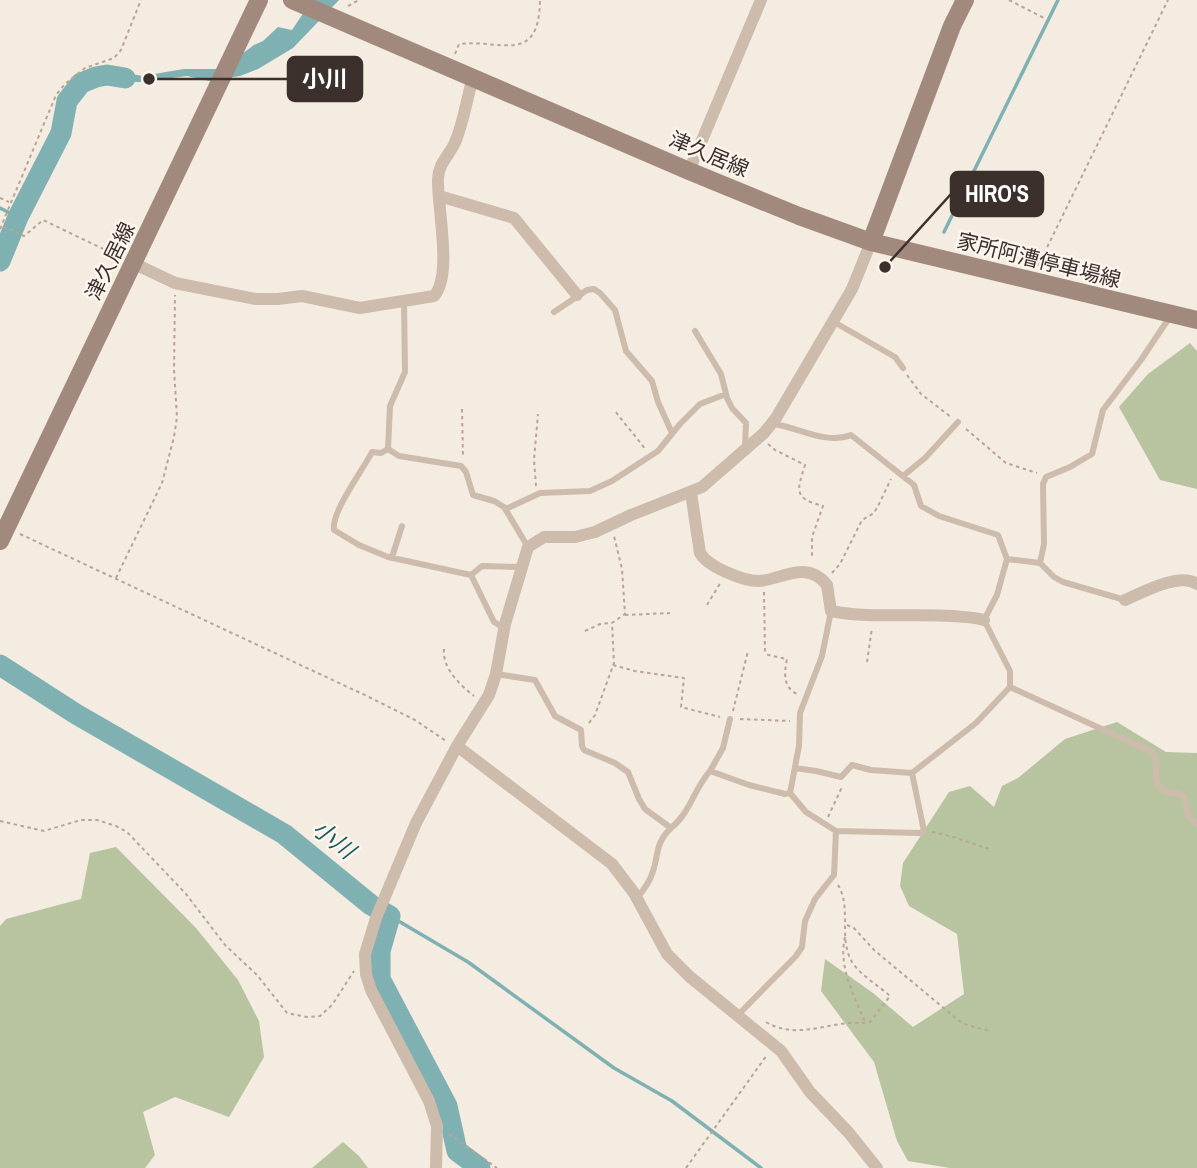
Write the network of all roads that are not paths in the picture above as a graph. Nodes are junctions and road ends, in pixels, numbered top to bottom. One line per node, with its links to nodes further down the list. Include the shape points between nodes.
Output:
1 (292, 0): 5 (main road, 津久居線)
2 (761, 0): 6 (street)
3 (965, 0): 8 (main road)
4 (258, 2): 9 (main road, 津久居線)
5 (473, 77): 6 (main road, 津久居線); 7 (street, via 455,142 439,171)
6 (689, 170): 8 (main road, 津久居線)
7 (439, 196): 10 (street, via 514,218); 11 (street, via 442,284 434,296)
8 (871, 242): 13 (main road, 家所阿漕停車場線); 15 (street)
9 (135, 264): 11 (street, via 175,283 256,299 302,296 360,308); 28 (main road, 津久居線)
10 (577, 295): 12 (lane); 21 (lane, via 594,289 615,310 626,351 650,376)
11 (404, 302): 23 (lane, via 405,372 390,406)
12 (554, 312)
13 (1171, 314): 14 (main road, 家所阿漕停車場線); 32 (lane, via 1104,410 1091,454 1046,477)
14 (1197, 320)
15 (835, 322): 17 (lane, via 895,357); 20 (street)
16 (695, 331): 18 (lane, via 721,374)
17 (904, 368)
18 (726, 394): 21 (lane, via 700,404); 22 (lane, via 746,423)
19 (958, 422): 24 (lane, via 925,458)
20 (771, 424): 22 (street); 24 (lane, via 831,438 851,435)
21 (672, 433): 26 (lane, via 650,457 590,491 540,493)
22 (745, 448): 25 (street)
23 (388, 449): 26 (lane, via 399,456 463,467 473,495); 30 (lane, via 372,452 333,526 359,545)
24 (901, 474): 31 (lane, via 914,485 921,506 998,535)
25 (691, 493): 29 (street, via 596,532 544,537); 37 (street, via 703,558 727,572 760,581 788,573 810,575 825,582)
26 (506, 509): 29 (lane)
27 (402, 526): 30 (lane)
28 (3, 535)
29 (528, 547): 33 (street)
30 (393, 557): 34 (lane)
31 (1007, 559): 32 (lane); 38 (lane)
32 (1040, 564): 36 (lane, via 1063,582)
33 (521, 567): 34 (lane, via 482,566); 39 (street)
34 (471, 575): 39 (lane, via 494,622)
35 (1197, 584): 36 (street, via 1175,580)
36 (1125, 600)
37 (831, 611): 38 (street); 44 (lane, via 822,656 804,697)
38 (984, 620): 41 (lane, via 1010,671)
39 (504, 628): 40 (street)
40 (496, 674): 43 (street); 49 (lane, via 535,680 555,716 581,730 584,750 628,772 645,809)
41 (1010, 687): 46 (lane, via 976,723); 48 (lane, via 1152,752 1159,788 1184,796 1188,816)
42 (731, 718): 45 (lane, via 723,748)
43 (456, 746): 51 (street, via 612,864); 53 (street, via 416,823 365,954 371,990 429,1101 437,1126)
44 (795, 768): 46 (lane, via 841,777 852,765); 47 (lane)
45 (710, 771): 47 (lane); 49 (lane)
46 (912, 772): 50 (lane, via 924,831)
47 (790, 793): 50 (lane, via 801,808)
48 (1197, 824)
49 (671, 828): 51 (lane, via 655,854 653,873)
50 (836, 831): 52 (lane, via 834,875 814,899 802,947)
51 (636, 898): 52 (street, via 667,954 690,977)
52 (742, 1012): 54 (street, via 776,1045 810,1092)
53 (436, 1168)
54 (877, 1168)

